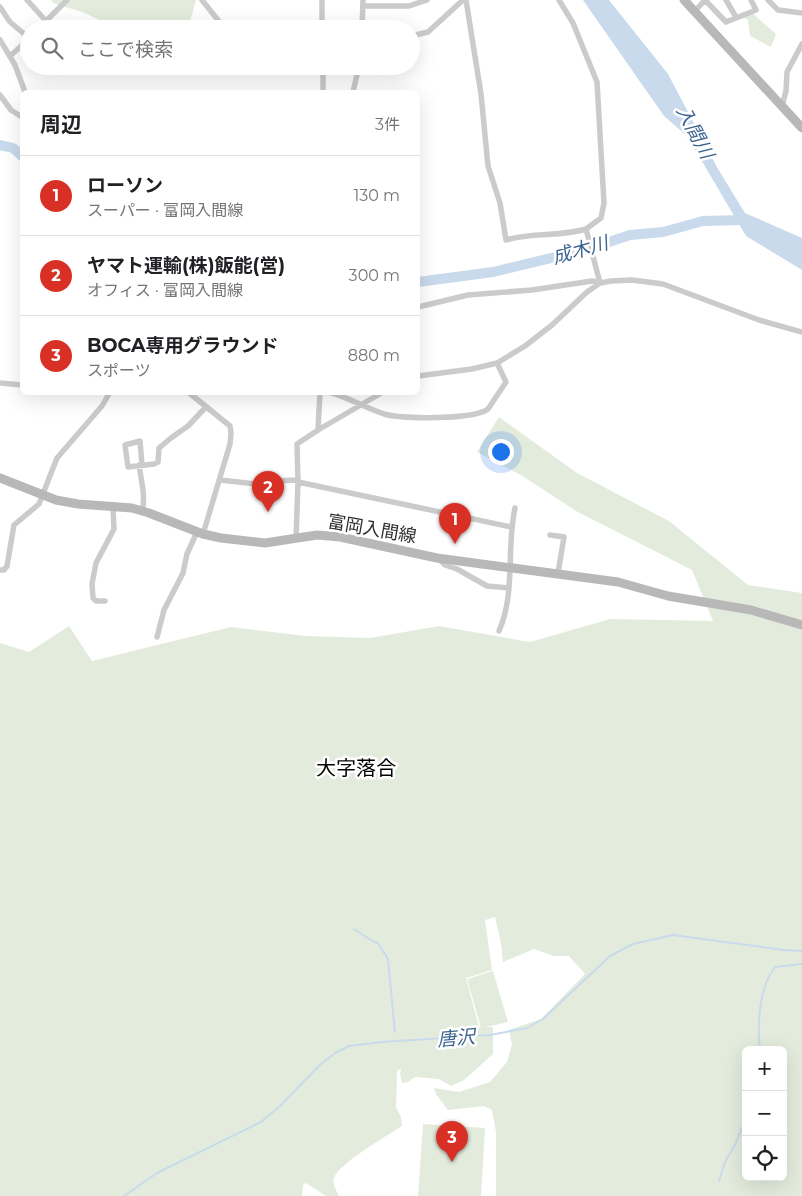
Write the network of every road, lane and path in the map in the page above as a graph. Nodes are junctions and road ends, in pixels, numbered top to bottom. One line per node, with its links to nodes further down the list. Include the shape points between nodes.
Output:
1 (27, 0): 18 (street)
2 (67, 0): 19 (street)
3 (202, 0): 20 (street)
4 (322, 0): 21 (street)
5 (427, 0): 13 (street, via 409,6)
6 (464, 0): 24 (street, via 428,32); 40 (street, via 481,94 488,166 500,203 506,240)
7 (559, 0): 40 (street, via 573,23 598,82 604,203 601,218)
8 (684, 0): 15 (main road)
9 (705, 0): 15 (street); 17 (street, via 726,22)
10 (726, 0): 17 (street)
11 (751, 0): 17 (street, via 756,10)
12 (768, 0): 16 (street, via 778,10)
13 (363, 3): 22 (street)
14 (0, 7): 23 (street)
15 (694, 12): 37 (main road)
16 (802, 13)
17 (736, 17)
18 (45, 20)
19 (47, 20)
20 (218, 20)
21 (322, 20)
22 (362, 20)
23 (20, 30)
24 (420, 34)
25 (0, 40): 28 (street)
26 (802, 44): 29 (street)
27 (20, 47): 28 (street)
28 (10, 56): 33 (street)
29 (795, 60): 30 (street); 37 (street, via 787,72)
30 (802, 63)
31 (323, 75): 34 (street)
32 (357, 75): 35 (street)
33 (24, 90)
34 (323, 90)
35 (353, 90)
36 (0, 95): 38 (street)
37 (782, 106): 39 (main road)
38 (20, 116)
39 (802, 128)
40 (586, 229): 41 (street)
41 (600, 283): 42 (street, via 592,281 468,295); 43 (street, via 623,279 664,284 759,320); 44 (street, via 525,346)
42 (420, 307)
43 (802, 332)
44 (497, 363): 45 (street); 53 (street, via 506,382 485,412 428,418 386,414)
45 (420, 376)
46 (0, 383): 47 (street)
47 (20, 385)
48 (108, 395): 60 (street, via 57,458)
49 (191, 395): 54 (street)
50 (320, 395): 55 (street)
51 (337, 395): 53 (street)
52 (378, 395): 53 (street)
53 (361, 404): 55 (street)
54 (205, 408): 56 (street, via 159,448 158,462); 58 (street, via 230,426 230,444)
55 (318, 430): 59 (street, via 297,444)
56 (141, 465): 56 (street, via 140,441 125,445 128,467); 63 (street)
57 (0, 478): 60 (main road, 富岡入間線)
58 (220, 480): 59 (street, via 256,484); 65 (street)
59 (298, 481): 64 (street); 67 (street)
60 (43, 495): 61 (main road, 富岡入間線, via 78,504); 70 (street, via 39,504 14,525 7,566)
61 (113, 506): 63 (main road, 富岡入間線); 73 (street, via 114,529 96,563 92,584 93,598)
62 (515, 508): 64 (street)
63 (142, 511): 65 (main road, 富岡入間線)
64 (511, 527): 69 (street)
65 (200, 533): 67 (main road, 富岡入間線, via 265,543); 76 (street, via 189,548 183,573 164,610)
66 (550, 535): 71 (street, via 564,537)
67 (296, 539): 68 (main road, 富岡入間線, via 340,536)
68 (437, 558): 69 (main road, 富岡入間線); 72 (street, via 487,586)
69 (511, 567): 71 (main road, 富岡入間線); 72 (street)
70 (0, 570)
71 (558, 573): 74 (main road, 富岡入間線, via 738,607)
72 (509, 588): 75 (street)
73 (105, 601)
74 (802, 626)
75 (499, 631)
76 (157, 637)

